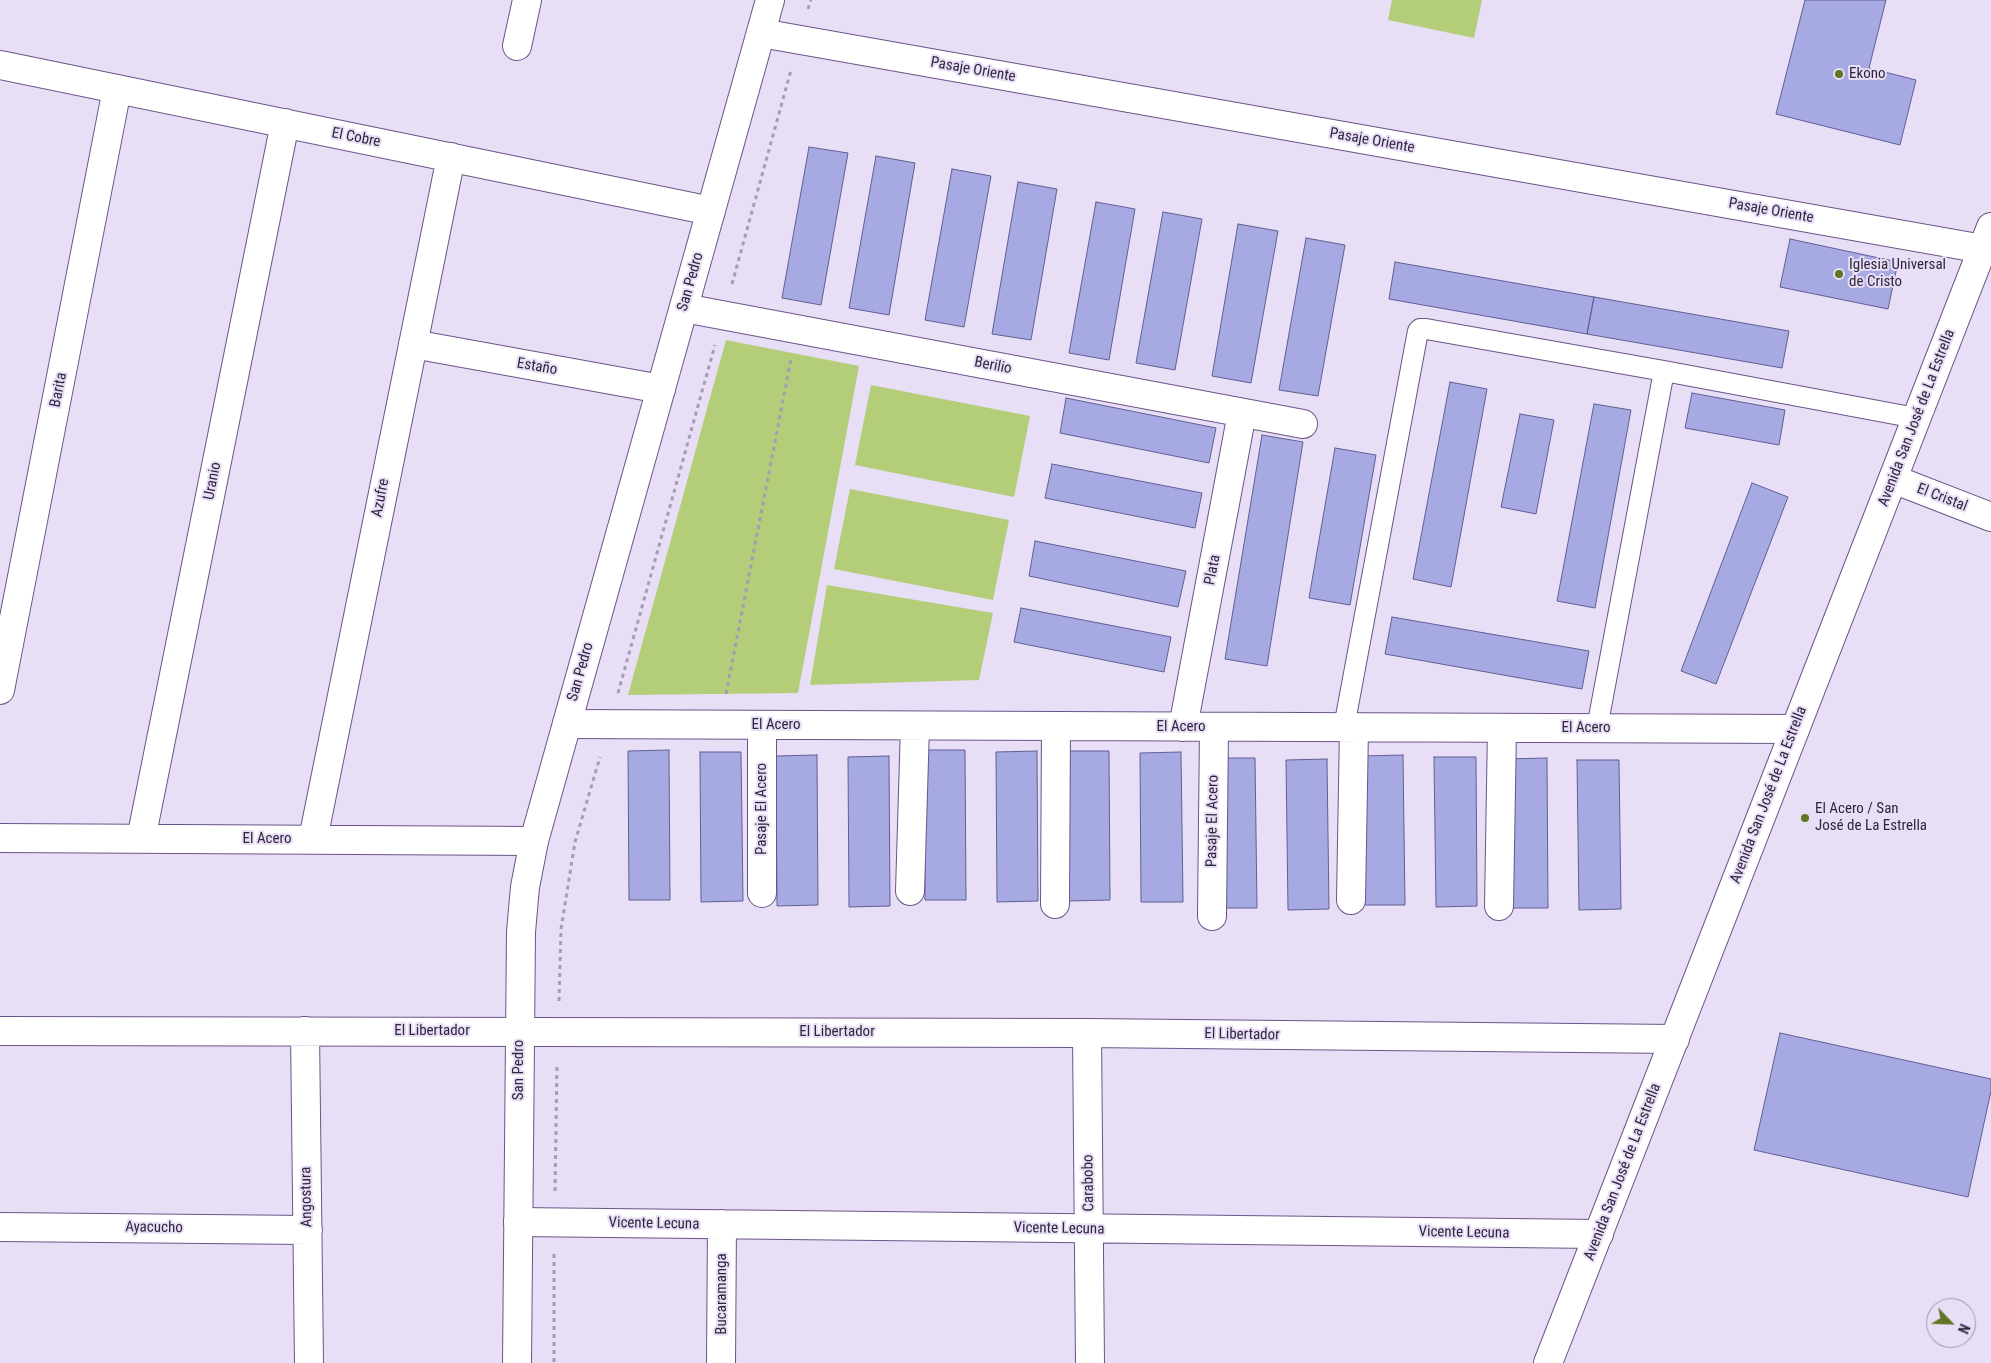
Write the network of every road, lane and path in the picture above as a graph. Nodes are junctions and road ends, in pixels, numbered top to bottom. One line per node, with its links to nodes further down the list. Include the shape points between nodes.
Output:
1 (527, 0): 6 (street)
2 (770, 0): 4 (street, San Pedro)
3 (811, 0): 5 (path)
4 (761, 33): 5 (street, Pasaje Oriente); 11 (street, San Pedro)
5 (800, 39): 12 (street, Pasaje Oriente); 14 (path)
6 (517, 46)
7 (0, 66): 8 (street, El Cobre)
8 (117, 89): 9 (street, El Cobre); 24 (street, Barita)
9 (285, 124): 10 (street, El Cobre); 38 (street, Uranio)
10 (451, 157): 11 (street, El Cobre); 16 (street, Azufre)
11 (711, 211): 13 (street, San Pedro)
12 (1987, 238): 20 (street, Avenida San José de La Estrella)
13 (684, 308): 14 (street, Berilio); 18 (street, San Pedro)
14 (723, 315): 15 (street, Berilio); 26 (path)
15 (797, 329): 19 (street, Berilio); 27 (path)
16 (412, 344): 18 (street, Estaño); 39 (street, Azufre)
17 (1664, 371): 20 (lane); 33 (lane, via 1426,328 1418,331); 35 (lane)
18 (661, 389): 25 (street, San Pedro)
19 (1242, 412): 21 (street, Berilio); 31 (street, Plata)
20 (1916, 418): 22 (street, Avenida San José de La Estrella)
21 (1303, 424)
22 (1893, 478): 23 (street, El Cristal); 36 (street, Avenida San José de La Estrella)
23 (1991, 517)
24 (0, 690)
25 (567, 724): 26 (street, El Acero); 40 (street, San Pedro)
26 (610, 724): 27 (street, El Acero); 50 (path, via 575,842 565,900)
27 (720, 725): 28 (street, El Acero)
28 (762, 725): 29 (street, El Acero); 42 (street, Pasaje El Acero)
29 (915, 726): 30 (street, El Acero); 41 (street)
30 (1056, 726): 31 (street, El Acero); 44 (street)
31 (1183, 727): 32 (street, El Acero)
32 (1214, 727): 33 (street, El Acero); 46 (street, Pasaje El Acero)
33 (1349, 727): 34 (street, El Acero); 43 (street)
34 (1502, 728): 35 (street, El Acero); 45 (street)
35 (1597, 728): 36 (street, El Acero)
36 (1795, 729): 52 (street, Avenida San José de La Estrella)
37 (0, 838): 38 (street, El Acero)
38 (142, 839): 39 (street, El Acero)
39 (312, 839): 40 (street, El Acero)
40 (534, 841): 49 (street, San Pedro, via 521,932)
41 (910, 891)
42 (762, 893)
43 (1351, 900)
44 (1055, 904)
45 (1500, 906)
46 (1212, 916)
47 (0, 1031): 48 (street, El Libertador)
48 (305, 1031): 49 (street, El Libertador); 58 (street, Angostura)
49 (520, 1032): 50 (street, El Libertador); 53 (street, San Pedro)
50 (558, 1032): 51 (street, El Libertador); 54 (path)
51 (1087, 1033): 52 (street, El Libertador); 57 (street, Carabobo)
52 (1675, 1039): 59 (street, Avenida San José de La Estrella)
53 (518, 1222): 54 (street, Vicente Lecuna); 61 (street, San Pedro)
54 (554, 1223): 55 (street, Vicente Lecuna); 62 (path)
55 (722, 1224): 57 (street, Vicente Lecuna); 63 (street, Bucaramanga)
56 (0, 1227): 58 (street, Ayacucho)
57 (1089, 1229): 59 (street, Vicente Lecuna); 64 (street, Carabobo)
58 (308, 1230): 60 (street, Angostura)
59 (1599, 1234): 65 (street, Avenida San José de La Estrella)
60 (309, 1363)
61 (517, 1363)
62 (554, 1363)
63 (722, 1363)
64 (1090, 1363)
65 (1548, 1363)

